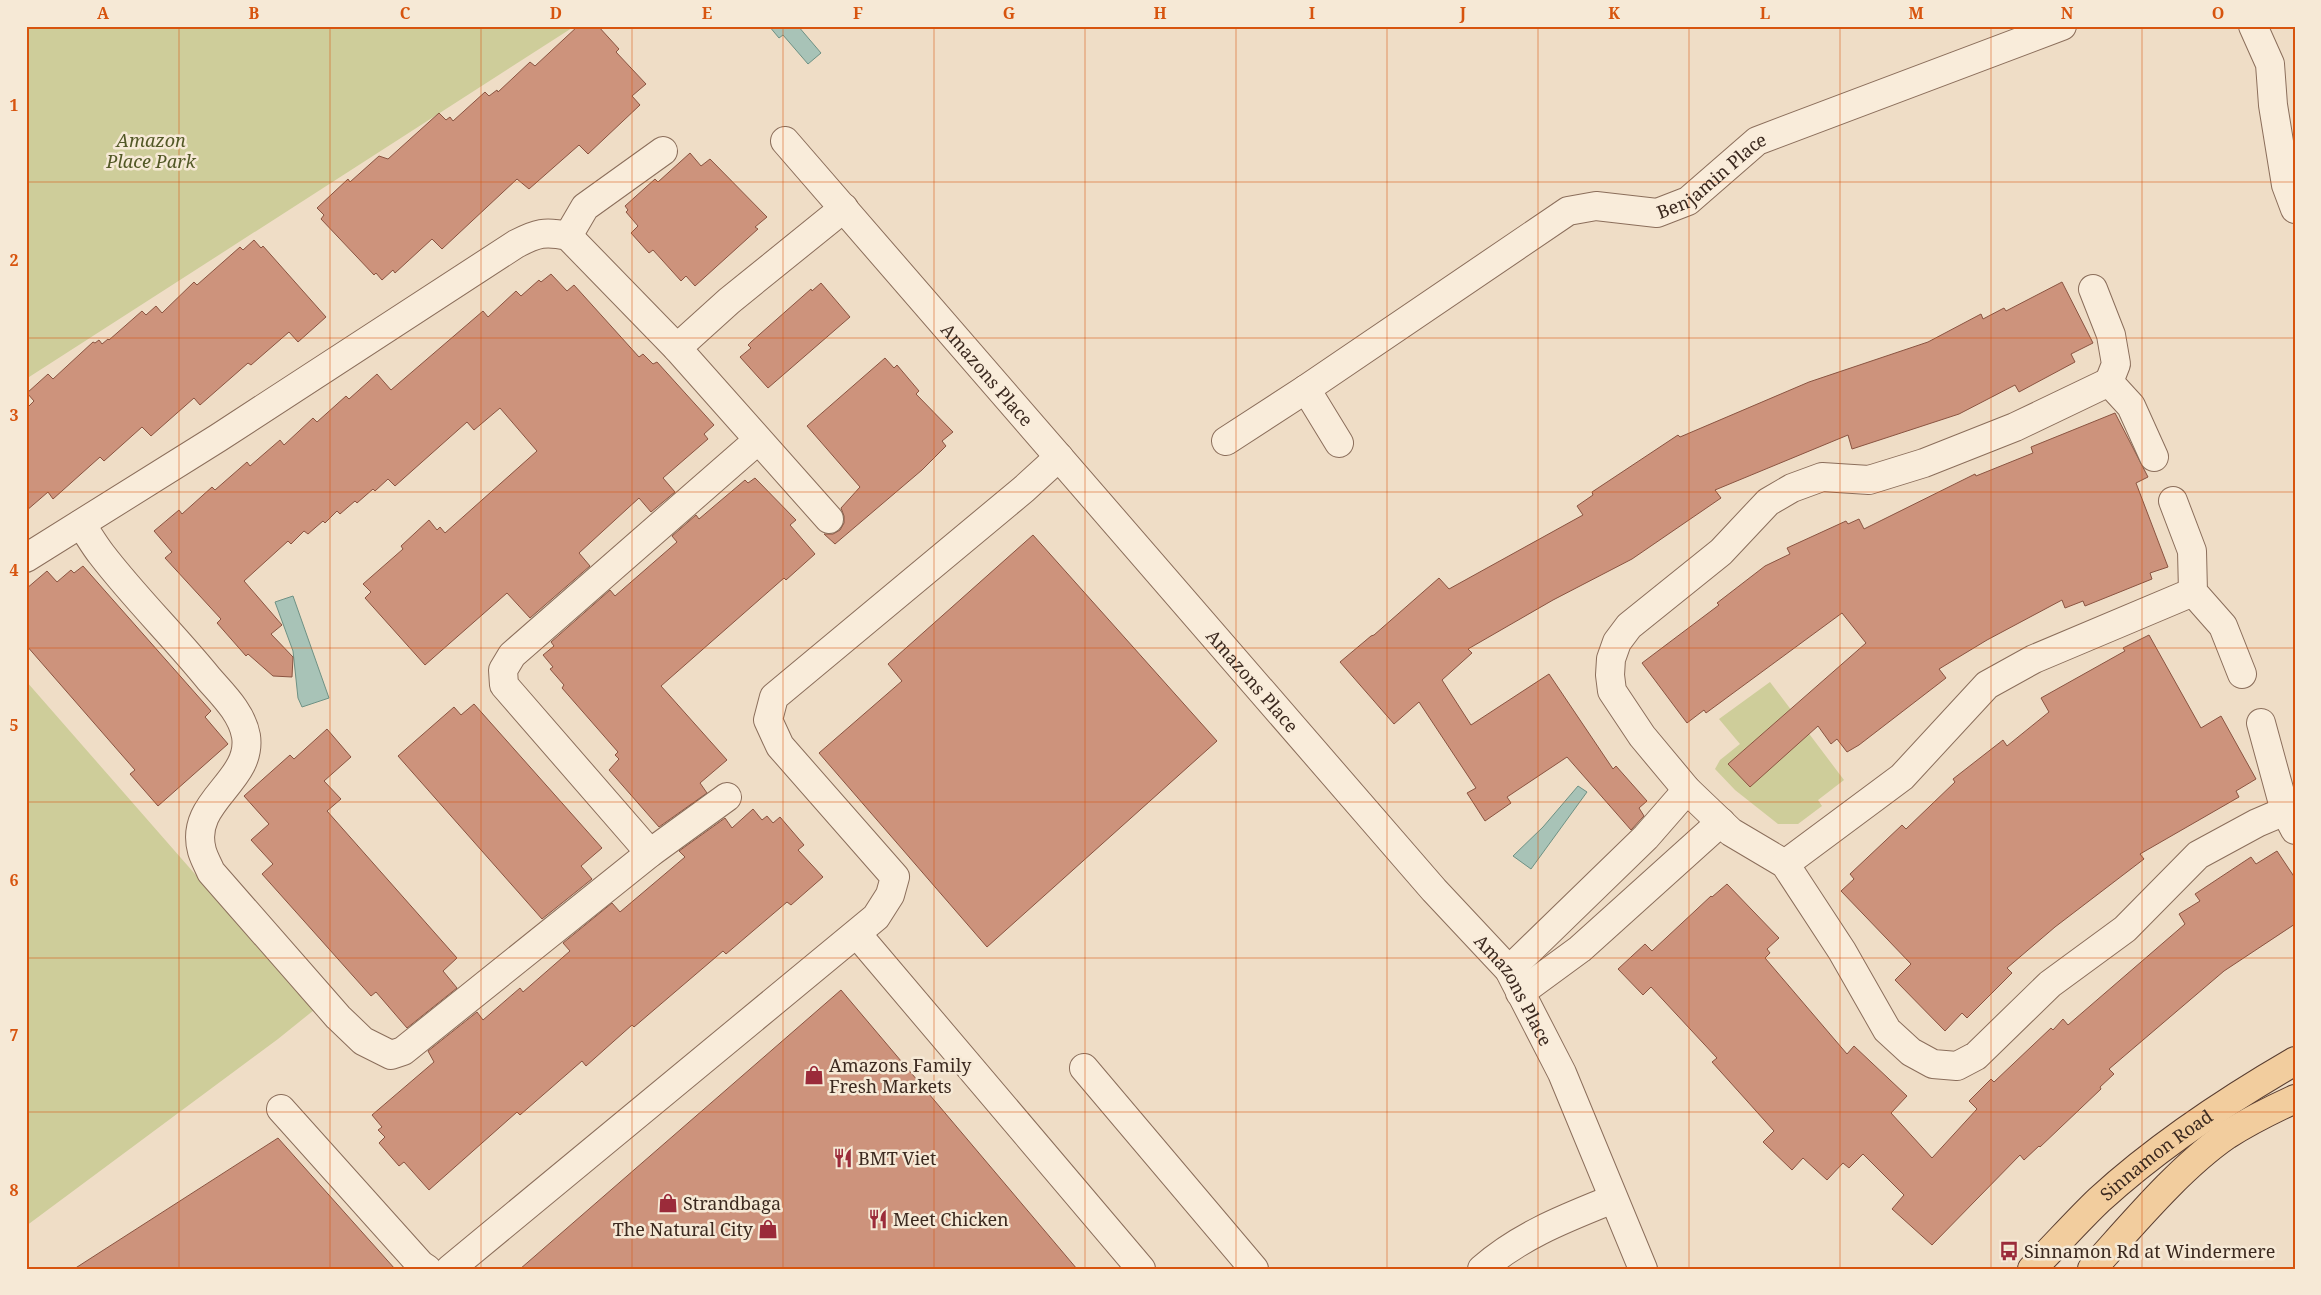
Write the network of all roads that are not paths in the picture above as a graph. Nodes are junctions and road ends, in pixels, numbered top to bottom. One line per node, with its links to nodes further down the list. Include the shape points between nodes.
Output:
1 (2062, 26): 11 (street, Benjamin Place, via 1757,141 1688,202 1657,213 1596,206 1568,211)
2 (2253, 26): 6 (street, via 2270,64 2272,105 2286,185)
3 (785, 141): 5 (street, Amazons Place)
4 (663, 151): 7 (street, via 586,206)
5 (844, 208): 9 (street); 15 (street, Amazons Place)
6 (2295, 209)
7 (568, 236): 9 (street); 19 (street, via 551,232 536,234 516,244)
8 (2093, 289): 10 (street, via 2111,335 2116,364)
9 (677, 348): 12 (street)
10 (2109, 382): 16 (street, via 2131,406); 24 (street, via 2015,427 1924,463 1869,480 1822,477 1792,488 1768,502 1721,552 1629,626 1617,642 1611,658 1612,691 1642,736)
11 (1306, 389): 13 (street, Benjamin Place); 14 (street)
12 (757, 441): 18 (street); 28 (street, via 512,655 503,670 504,685)
13 (1226, 441)
14 (1339, 443)
15 (1059, 457): 32 (street, via 774,697 768,720 780,746 895,877 890,895 876,917); 33 (street, Amazons Place)
16 (2154, 457)
17 (2173, 501): 21 (street, via 2192,551)
18 (829, 519)
19 (81, 524): 20 (street); 28 (street, via 101,555 200,668 235,710 242,724 246,748 238,773 207,810 201,828 202,850 211,872 338,1017 363,1041 379,1051 391,1055 403,1051)
20 (26, 558)
21 (2194, 592): 22 (street, via 2223,626); 30 (street, via 2034,659 1987,685 1902,777)
22 (2242, 674)
23 (2261, 723): 26 (street)
24 (1687, 790): 27 (street); 29 (street)
25 (727, 797): 28 (street)
26 (2290, 821): 30 (street, via 2257,823 2198,855 2125,929 2050,984 1976,1056 1957,1066 1933,1064 1911,1052 1887,1030 1842,951)
27 (1721, 822): 30 (street, via 1731,832); 31 (street)
28 (650, 853)
29 (1626, 856): 31 (street, via 1646,871); 33 (street)
30 (1785, 864)
31 (1651, 887): 33 (street, via 1580,950)
32 (857, 934): 40 (street); 41 (street)
33 (1514, 981): 38 (street, Amazons Place, via 1562,1073)
34 (2295, 1060): 45 (main road, Sinnamon Road, via 2196,1124 2141,1165 2099,1201)
35 (1084, 1068): 42 (street)
36 (2295, 1100): 46 (main road, Sinnamon Road, via 2260,1115 2226,1136 2146,1209)
37 (281, 1109): 39 (street)
38 (1613, 1199): 43 (street, via 1534,1231); 44 (street, Amazons Place)
39 (427, 1269)
40 (450, 1269)
41 (1141, 1269)
42 (1254, 1269)
43 (1482, 1269)
44 (1643, 1269)
45 (2032, 1269)
46 (2092, 1269)

